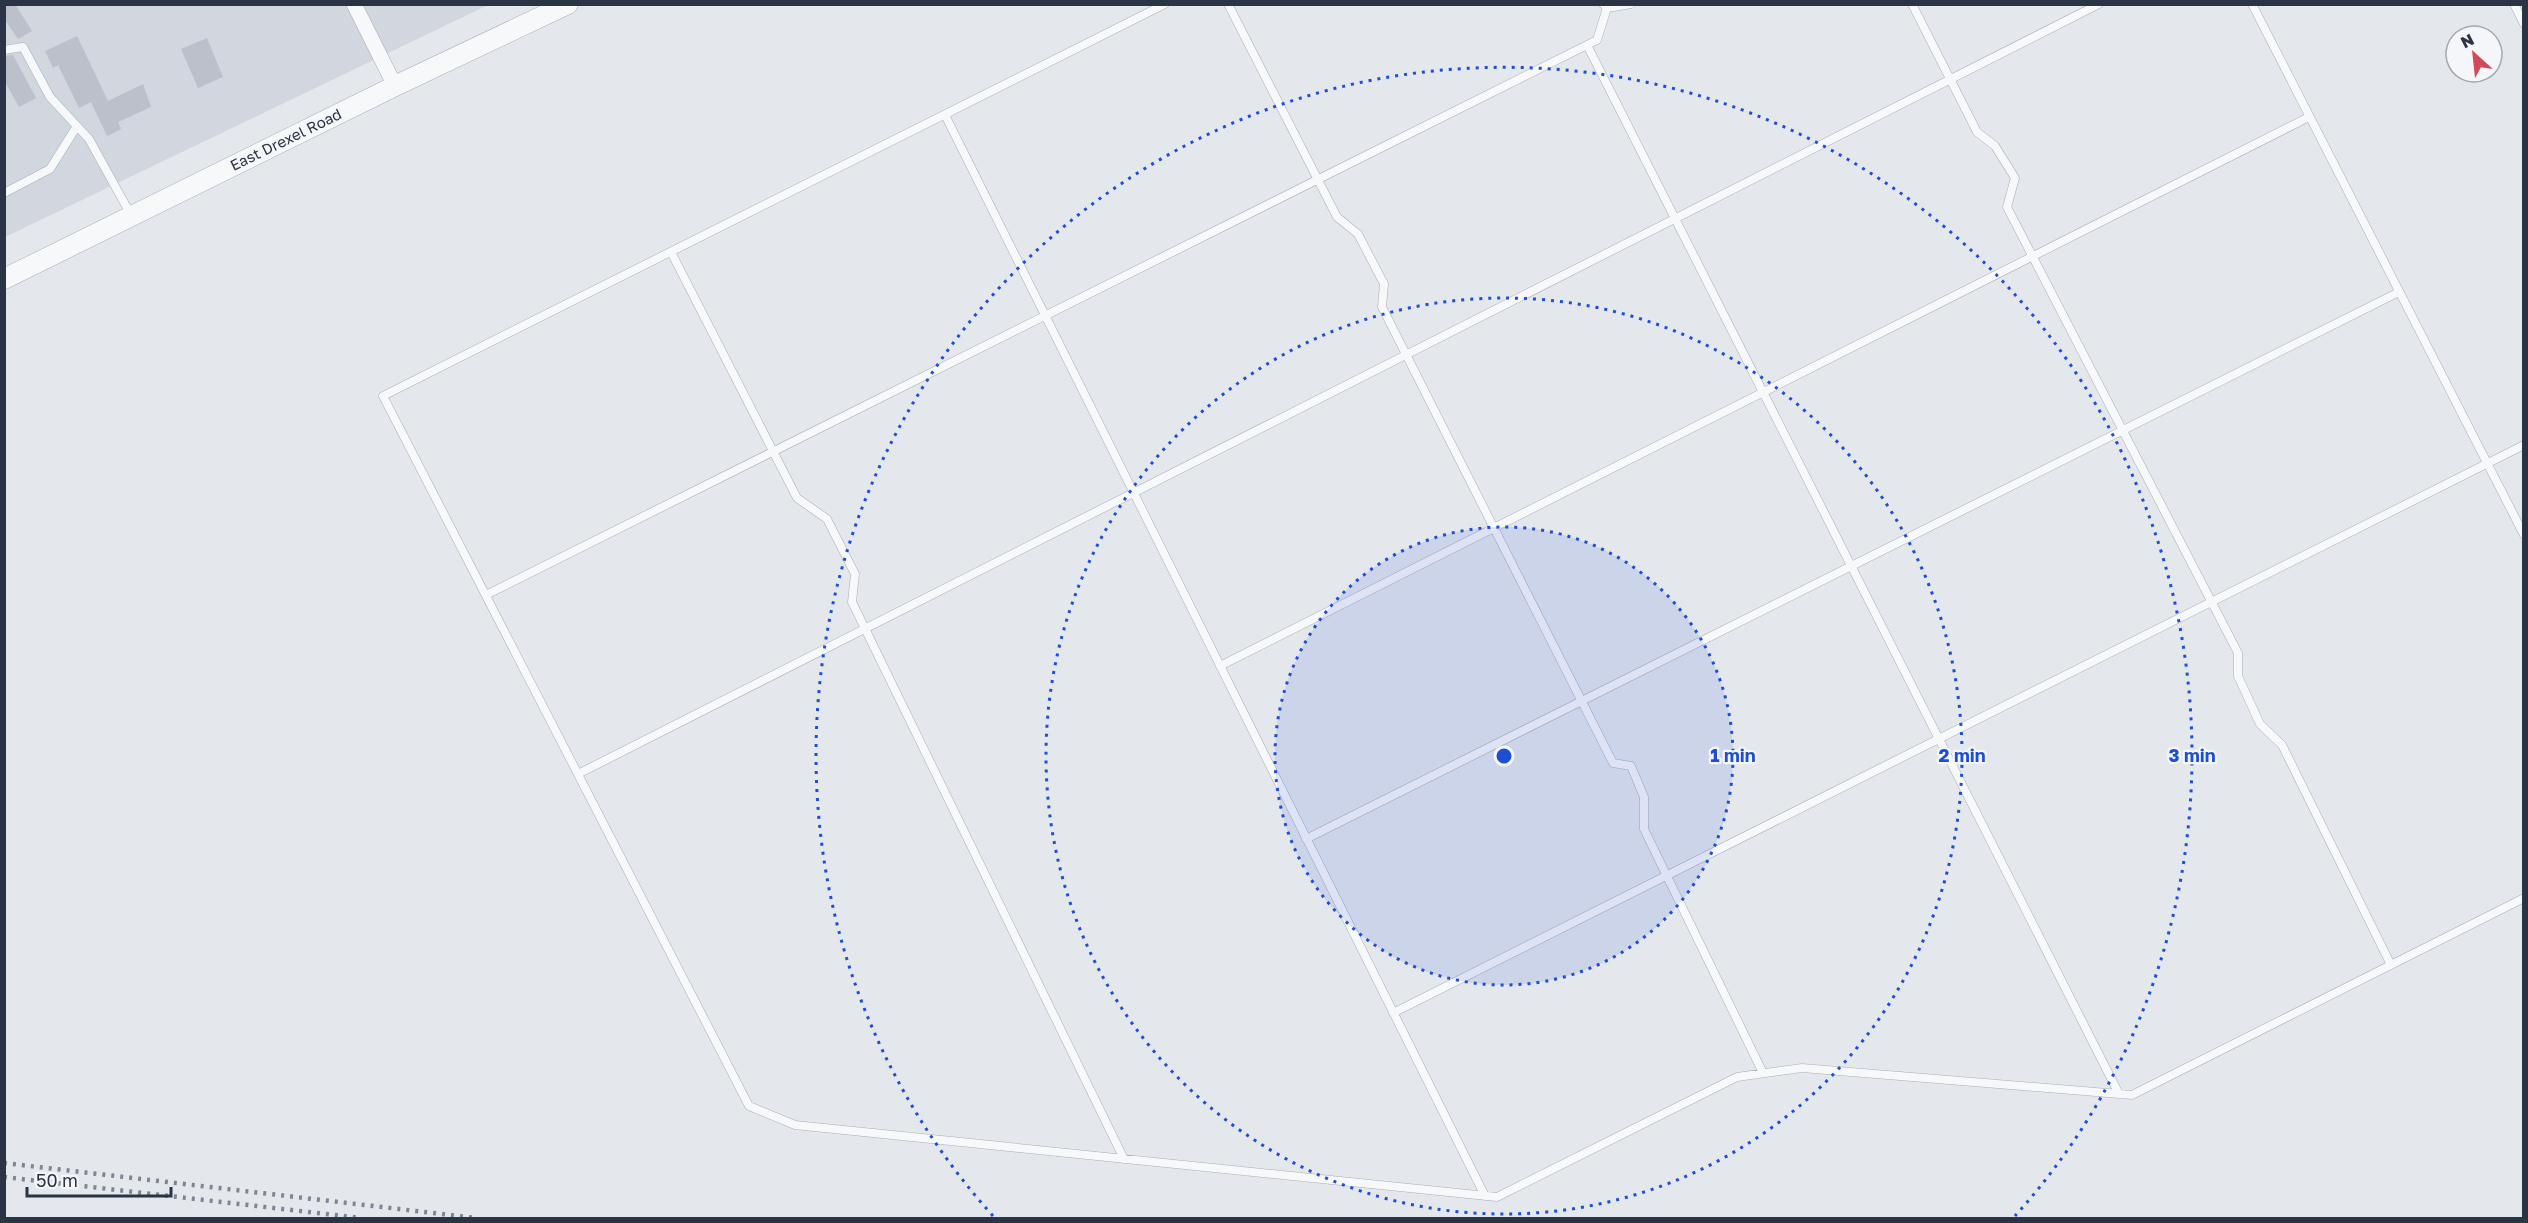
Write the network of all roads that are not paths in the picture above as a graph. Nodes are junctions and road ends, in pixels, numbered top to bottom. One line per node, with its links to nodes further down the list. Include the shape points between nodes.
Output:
1 (354, 4): 15 (street)
2 (568, 4): 15 (street, East Drexel Road)
3 (1165, 4): 16 (lane)
4 (1228, 4): 19 (lane)
5 (1631, 4): 10 (lane)
6 (1912, 4): 14 (lane)
7 (2099, 4): 14 (lane)
8 (2252, 4): 17 (lane)
9 (2514, 4): 11 (lane)
10 (1605, 6): 12 (lane, via 1597,40)
11 (2523, 24)
12 (1587, 45): 19 (lane); 22 (lane)
13 (4, 50): 18 (lane, via 23,47 50,97)
14 (1950, 80): 22 (lane); 24 (lane, via 1977,132 1995,146 2015,178 2007,207)
15 (395, 86): 21 (street, East Drexel Road)
16 (945, 115): 23 (lane); 27 (lane)
17 (2309, 117): 24 (lane); 26 (lane)
18 (77, 126): 20 (lane, via 50,169); 21 (lane)
19 (1318, 179): 27 (lane); 28 (lane, via 1337,217 1358,234 1384,284 1382,307)
20 (4, 193)
21 (132, 216): 25 (street, East Drexel Road)
22 (1675, 219): 28 (lane); 29 (lane)
23 (671, 252): 32 (lane); 38 (lane, via 383,396)
24 (2033, 256): 29 (lane); 30 (lane)
25 (4, 279)
26 (2399, 292): 30 (lane); 33 (lane)
27 (1045, 316): 32 (lane); 34 (lane)
28 (1406, 355): 34 (lane); 35 (lane)
29 (1763, 392): 35 (lane); 37 (lane)
30 (2123, 430): 37 (lane); 39 (lane)
31 (2523, 445): 33 (lane)
32 (773, 452): 38 (lane); 40 (lane, via 797,498 827,519 855,573 852,602)
33 (2487, 464): 36 (lane); 39 (lane)
34 (1134, 493): 40 (lane); 41 (lane)
35 (1494, 528): 41 (lane); 42 (lane)
36 (2523, 535)
37 (1851, 566): 42 (lane); 43 (lane)
38 (486, 595): 44 (lane)
39 (2212, 602): 43 (lane); 48 (lane, via 2238,653 2238,676 2260,724 2282,745)
40 (865, 630): 44 (lane); 52 (lane)
41 (1220, 666): 45 (lane)
42 (1582, 701): 45 (lane); 46 (lane, via 1613,763 1631,766 1644,797 1644,829)
43 (1939, 739): 46 (lane); 51 (lane)
44 (578, 774): 52 (lane, via 749,1106 795,1125)
45 (1306, 839): 49 (lane)
46 (1667, 876): 49 (lane); 50 (lane)
47 (2523, 898): 48 (lane)
48 (2391, 965): 51 (lane, via 2132,1095)
49 (1393, 1013): 53 (lane)
50 (1763, 1073): 51 (lane, via 1802,1068); 53 (lane, via 1737,1077 1497,1197)
51 (2119, 1094)
52 (1124, 1159): 53 (lane)
53 (1485, 1196)

